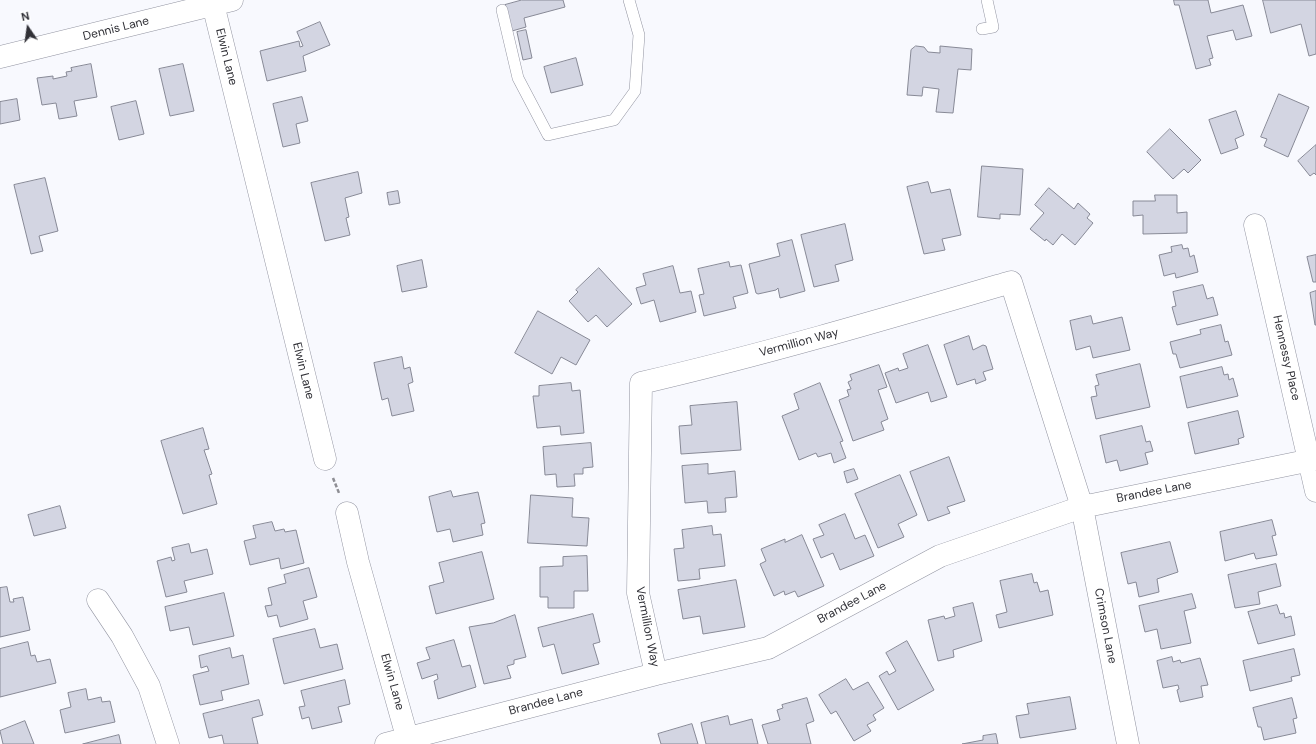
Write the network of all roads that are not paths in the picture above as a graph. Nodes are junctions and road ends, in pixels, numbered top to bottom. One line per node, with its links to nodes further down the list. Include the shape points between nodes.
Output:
1 (629, 0): 4 (lane, via 639,35 635,91 614,120 548,136 518,78)
2 (987, 0): 5 (lane, via 993,27)
3 (219, 2): 6 (street, Dennis Lane); 8 (street, Elwin Lane)
4 (502, 10)
5 (982, 29)
6 (0, 58)
7 (1255, 225): 9 (street, Hennessy Place)
8 (325, 459)
9 (1313, 460): 10 (street, Hennessy Place); 11 (street, Brandee Lane)
10 (1316, 491)
11 (1082, 507): 14 (street, Brandee Lane, via 940,556 768,648); 14 (street, Vermillion Way, via 1011,282 840,332 641,383 638,593); 18 (street, Crimson Lane)
12 (347, 513): 15 (street, Elwin Lane, via 358,562)
13 (98, 600): 16 (street, via 122,636 149,686)
14 (656, 674): 15 (street, Brandee Lane)
15 (408, 741): 17 (street, Brandee Lane)
16 (168, 744)
17 (386, 744)
18 (1128, 744)

